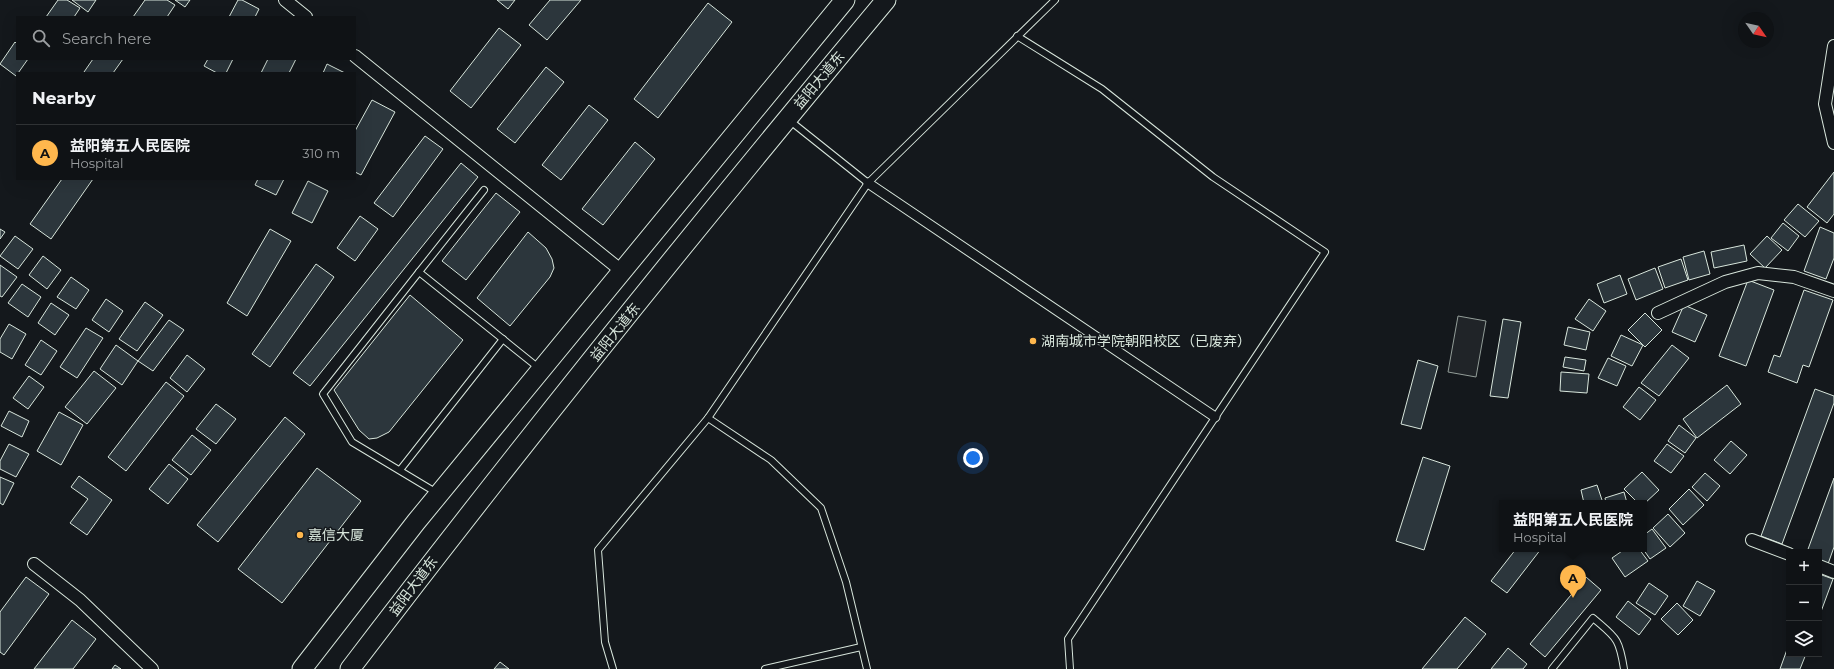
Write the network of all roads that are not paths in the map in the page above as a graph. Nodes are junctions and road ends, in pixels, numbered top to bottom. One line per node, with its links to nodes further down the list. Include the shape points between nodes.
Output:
1 (285, 0): 5 (street)
2 (845, 0): 14 (main road)
3 (886, 0): 9 (main road, 益阳大道东)
4 (1055, 0): 6 (lane)
5 (305, 16)
6 (1017, 36): 11 (lane); 19 (lane, via 1102,89 1213,177 1325,252)
7 (1834, 46): 10 (street, via 1825,104)
8 (356, 57): 14 (street)
9 (787, 118): 11 (lane); 31 (main road, 益阳大道东, via 449,539)
10 (1834, 143)
11 (868, 183): 19 (street); 20 (lane)
12 (484, 190): 13 (lane)
13 (419, 272): 17 (lane); 21 (lane, via 323,394 352,442)
14 (622, 272): 18 (main road)
15 (1834, 291): 16 (street, via 1794,277 1758,273 1725,282)
16 (1658, 313)
17 (503, 339): 18 (lane); 21 (lane)
18 (542, 370): 22 (main road)
19 (1215, 417): 35 (lane, via 1068,639)
20 (708, 418): 28 (lane, via 771,460 821,508 846,582); 32 (lane, via 598,550 605,642)
21 (400, 470): 22 (lane)
22 (439, 494): 30 (main road)
23 (1752, 540): 24 (street)
24 (1786, 553)
25 (34, 564): 29 (street, via 80,600)
26 (1822, 567): 27 (street)
27 (1834, 572)
28 (861, 647): 33 (lane); 34 (lane)
29 (152, 669)
30 (302, 669)
31 (350, 669)
32 (613, 669)
33 (765, 669)
34 (866, 669)
35 (1070, 669)
36 (1552, 669): 37 (lane, via 1593,618 1617,638)
37 (1624, 669)

